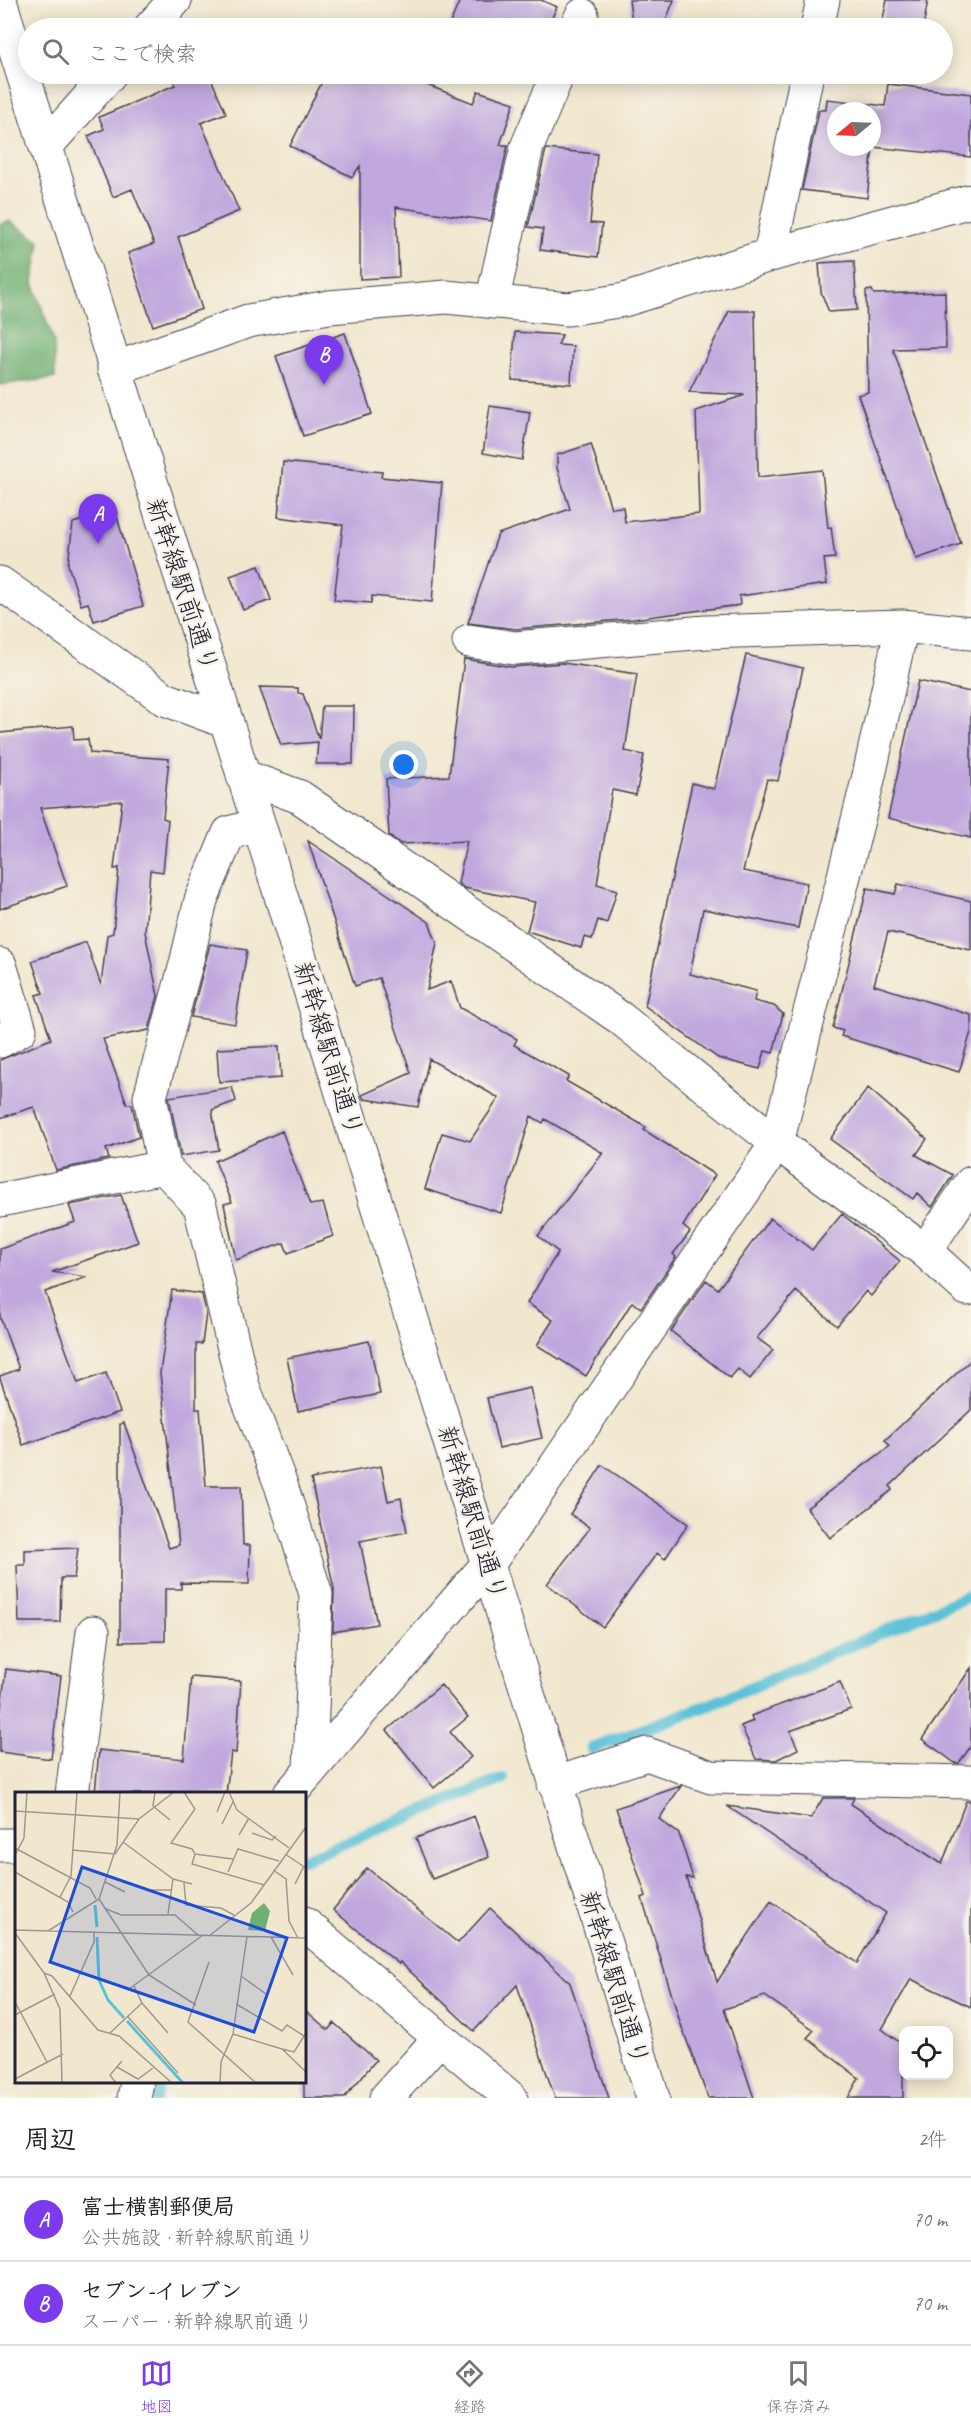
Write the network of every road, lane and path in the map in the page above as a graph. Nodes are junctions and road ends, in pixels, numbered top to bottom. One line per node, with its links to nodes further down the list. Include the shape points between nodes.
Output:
1 (175, 0): 4 (street)
2 (823, 0): 5 (street)
3 (0, 1): 6 (street, 新幹線駅前通り)
4 (159, 18)
5 (819, 18)
6 (18, 58)
7 (26, 84): 11 (street, 新幹線駅前通り)
8 (101, 84): 11 (street)
9 (554, 84): 14 (street, via 527,147)
10 (805, 84): 13 (street)
11 (46, 146): 15 (street, 新幹線駅前通り)
12 (971, 201): 13 (street)
13 (770, 255): 14 (street, via 624,300 568,309)
14 (492, 302): 15 (street, via 446,297 329,307 248,321)
15 (114, 369): 20 (street, 新幹線駅前通り)
16 (0, 583): 20 (street, via 165,699)
17 (902, 626): 18 (street); 19 (street, via 706,632 515,648); 25 (street, via 868,780)
18 (971, 633)
19 (469, 641)
20 (227, 722): 21 (street, 新幹線駅前通り)
21 (243, 776): 22 (street, 新幹線駅前通り); 25 (street, via 300,797 620,1018)
22 (259, 825): 26 (street, via 229,833 201,900 150,1097); 31 (street, 新幹線駅前通り)
23 (0, 966): 24 (street, via 20,1030)
24 (0, 1041)
25 (777, 1143): 29 (street); 31 (street)
26 (164, 1167): 28 (street); 33 (street, via 200,1206 243,1386 281,1485 316,1594)
27 (971, 1183): 29 (street)
28 (0, 1200)
29 (925, 1251): 30 (street)
30 (968, 1289)
31 (489, 1563): 33 (street); 35 (street, 新幹線駅前通り)
32 (93, 1632): 36 (street)
33 (300, 1782)
34 (971, 1782): 35 (street, via 711,1777 647,1754)
35 (554, 1784): 43 (street, 新幹線駅前通り)
36 (72, 1792)
37 (306, 1925): 38 (street)
38 (439, 2039): 41 (street); 42 (street)
39 (137, 2083): 40 (street)
40 (134, 2098)
41 (386, 2098)
42 (511, 2098)
43 (653, 2098)

